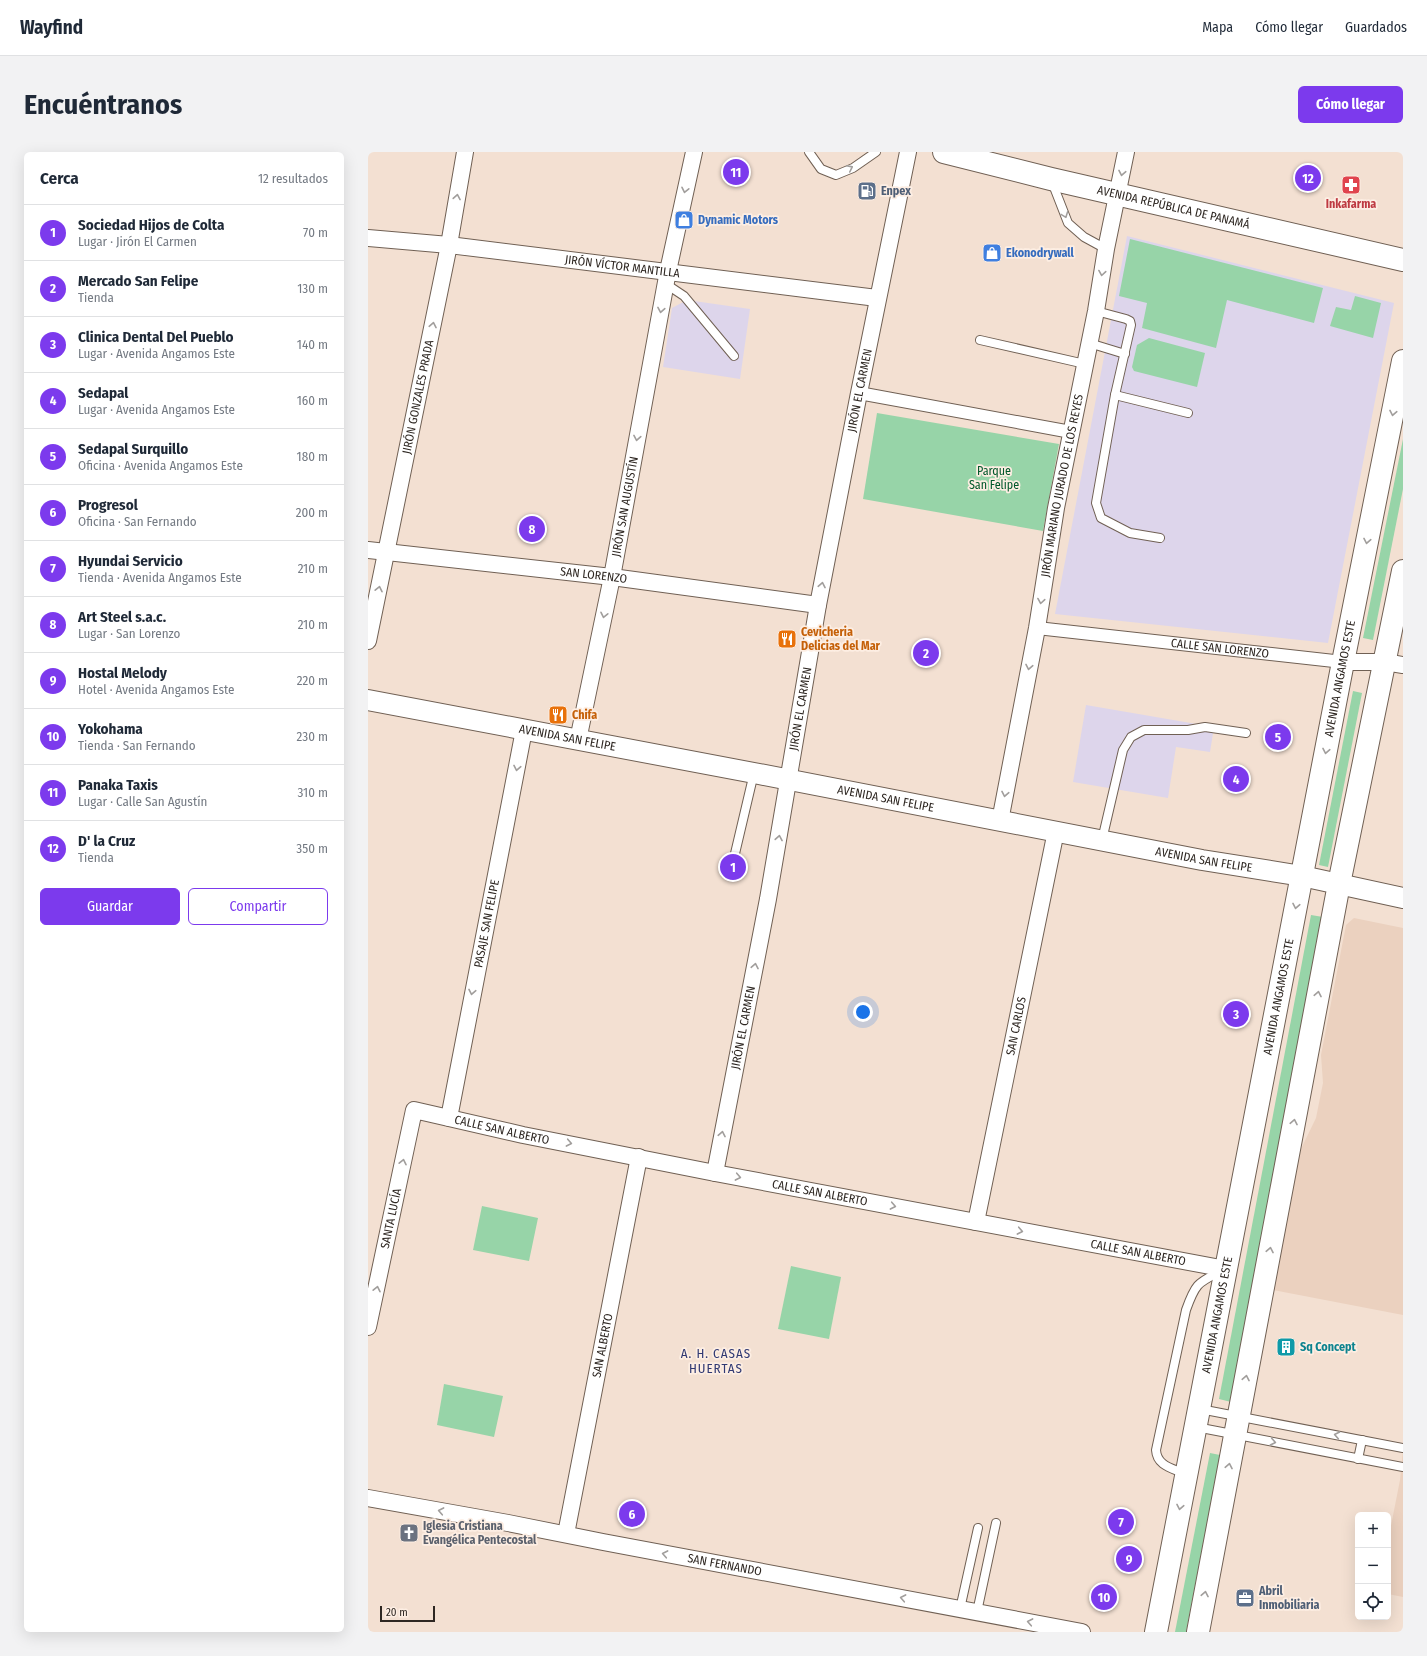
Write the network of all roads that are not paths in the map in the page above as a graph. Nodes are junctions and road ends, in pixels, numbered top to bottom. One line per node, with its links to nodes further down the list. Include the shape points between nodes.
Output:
1 (465, 152): 11 (street, JIRÓN GONZALES PRADA, one-way to 1)
2 (694, 152): 14 (street, JIRÓN SAN AUGUSTÍN, one-way to 14)
3 (809, 152): 4 (lane, one-way to 4, via 820,169 836,175 853,168)
4 (876, 152)
5 (908, 152): 15 (street, JIRÓN EL CARMEN)
6 (944, 152): 8 (main road, AVENIDA REPÚBLICA DE PANAMÁ)
7 (1126, 152): 9 (street, JIRÓN MARIANO JURADO DE LOS REYES, one-way to 9)
8 (1051, 179): 9 (main road, AVENIDA REPÚBLICA DE PANAMÁ); 12 (lane, one-way to 12, via 1068,223 1084,237)
9 (1118, 194): 12 (street, JIRÓN MARIANO JURADO DE LOS REYES); 13 (main road, AVENIDA REPÚBLICA DE PANAMÁ)
10 (368, 238): 11 (street, JIRÓN VÍCTOR MANTILLA)
11 (449, 245): 14 (street, JIRÓN VÍCTOR MANTILLA); 29 (street, JIRÓN GONZALES PRADA, one-way to 11)
12 (1106, 249): 16 (street, JIRÓN MARIANO JURADO DE LOS REYES, one-way to 16)
13 (1403, 260)
14 (667, 278): 15 (street, JIRÓN VÍCTOR MANTILLA); 20 (lane); 30 (street, JIRÓN SAN AUGUSTÍN, one-way to 30)
15 (877, 298): 23 (street, JIRÓN EL CARMEN)
16 (1096, 311): 18 (street, JIRÓN MARIANO JURADO DE LOS REYES); 19 (lane, via 1130,321)
17 (980, 340): 22 (lane)
18 (1089, 343): 19 (lane); 22 (street, JIRÓN MARIANO JURADO DE LOS REYES)
19 (1125, 354): 24 (lane)
20 (734, 356)
21 (1403, 361): 35 (main road, AVENIDA ANGAMOS ESTE, one-way to 35)
22 (1085, 364): 26 (street, JIRÓN MARIANO JURADO DE LOS REYES)
23 (859, 393): 26 (street); 32 (street, JIRÓN EL CARMEN, one-way to 23)
24 (1115, 395): 25 (lane); 27 (lane, via 1096,503 1100,518 1130,533)
25 (1188, 413)
26 (1071, 432): 33 (street, JIRÓN MARIANO JURADO DE LOS REYES, one-way to 33)
27 (1160, 538)
28 (368, 550): 29 (street, SAN LORENZO)
29 (387, 552): 30 (street, SAN LORENZO); 34 (street, JIRÓN GONZALES PRADA, one-way to 29)
30 (612, 577): 32 (street, SAN LORENZO); 40 (street, JIRÓN SAN AUGUSTÍN, one-way to 40)
31 (1402, 580): 36 (main road)
32 (818, 605): 42 (street, JIRÓN EL CARMEN)
33 (1037, 628): 35 (street, CALLE SAN LORENZO); 43 (street, JIRÓN MARIANO JURADO DE LOS REYES, one-way to 43)
34 (368, 641)
35 (1343, 662): 36 (street, CALLE SAN LORENZO); 47 (main road, AVENIDA ANGAMOS ESTE, one-way to 47)
36 (1394, 664): 48 (main road)
37 (368, 700): 38 (street, AVENIDA SAN FELIPE)
38 (524, 730): 40 (street, AVENIDA SAN FELIPE); 51 (street, PASAJE SAN FELIPE, one-way to 51)
39 (1246, 733): 45 (lane, via 1205,727 1188,730 1144,730 1130,737 1122,750)
40 (578, 740): 41 (street, AVENIDA SAN FELIPE)
41 (754, 773): 42 (street, AVENIDA SAN FELIPE); 46 (lane)
42 (789, 779): 43 (street, AVENIDA SAN FELIPE); 53 (street, JIRÓN EL CARMEN, one-way to 42)
43 (1000, 821): 44 (street, AVENIDA SAN FELIPE)
44 (1056, 831): 45 (street, AVENIDA SAN FELIPE); 54 (street, SAN CARLOS)
45 (1102, 840): 47 (street, AVENIDA SAN FELIPE)
46 (733, 862)
47 (1302, 876): 48 (street, AVENIDA SAN FELIPE); 55 (main road, AVENIDA ANGAMOS ESTE, one-way to 55)
48 (1339, 884): 49 (street, AVENIDA SAN FELIPE); 58 (main road, one-way to 48)
49 (1403, 898)
50 (414, 1110): 51 (street, CALLE SAN ALBERTO); 56 (street, SANTA LUCÍA, one-way to 50)
51 (448, 1118): 52 (street, CALLE SAN ALBERTO, one-way to 52)
52 (639, 1157): 53 (street, CALLE SAN ALBERTO); 67 (street, SAN ALBERTO)
53 (715, 1173): 54 (street, CALLE SAN ALBERTO, one-way to 54)
54 (976, 1222): 55 (street, CALLE SAN ALBERTO, one-way to 55)
55 (1226, 1269): 57 (main road, AVENIDA ANGAMOS ESTE); 63 (lane, via 1200,1282 1192,1294 1186,1310 1156,1450 1159,1462)
56 (368, 1327)
57 (1197, 1418): 58 (lane); 58 (lane); 63 (main road, AVENIDA ANGAMOS ESTE)
58 (1237, 1426): 59 (lane, one-way to 58); 61 (lane, one-way to 61); 72 (main road, one-way to 58)
59 (1362, 1440): 60 (lane); 61 (lane)
60 (1403, 1448)
61 (1358, 1459): 62 (lane)
62 (1403, 1468)
63 (1187, 1474): 71 (main road, AVENIDA ANGAMOS ESTE, one-way to 71)
64 (368, 1498): 67 (street, SAN FERNANDO, one-way to 64)
65 (996, 1523): 69 (lane)
66 (978, 1528): 68 (lane)
67 (566, 1534): 68 (street, SAN FERNANDO, one-way to 67)
68 (960, 1609): 69 (street, SAN FERNANDO)
69 (977, 1612): 70 (street, SAN FERNANDO, one-way to 69)
70 (1082, 1632)
71 (1156, 1632)
72 (1198, 1632)

